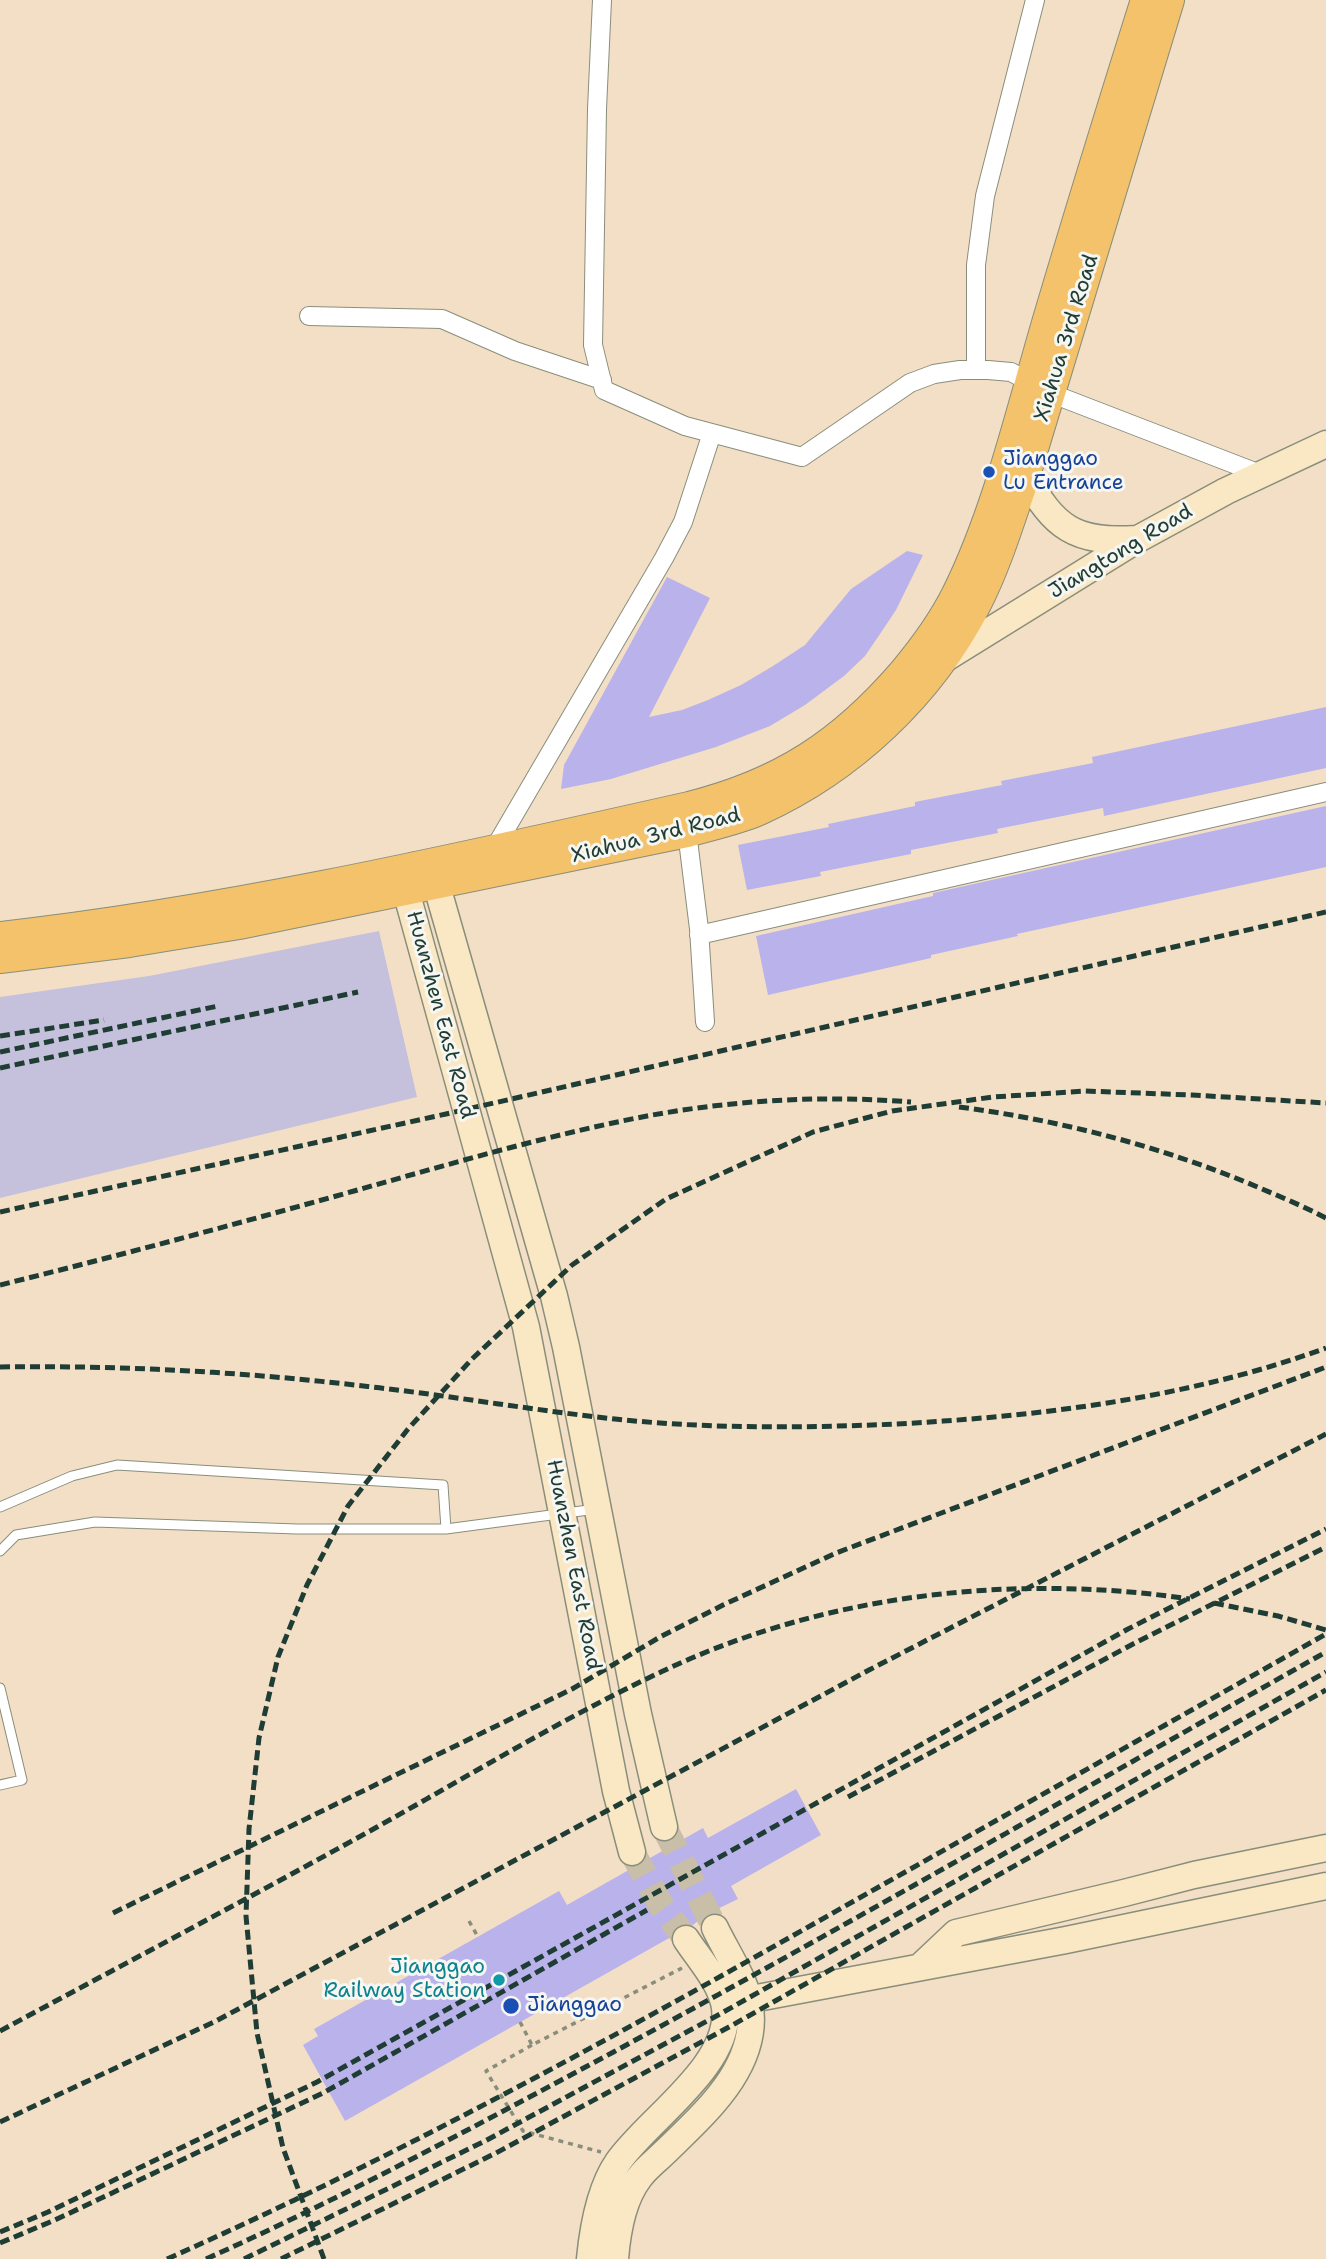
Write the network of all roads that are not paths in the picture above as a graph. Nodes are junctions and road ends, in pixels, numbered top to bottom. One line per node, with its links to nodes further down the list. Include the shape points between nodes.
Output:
1 (602, 0): 7 (street, via 593,345)
2 (1035, 0): 6 (street, via 985,196 976,265)
3 (1146, 0): 8 (main road, Xiahua 3rd Road, via 1093,170)
4 (1169, 0): 8 (main road, Xiahua 3rd Road)
5 (309, 316): 7 (street, via 442,320)
6 (976, 370): 8 (street, via 1011,372); 9 (street, via 934,374 910,383 802,457)
7 (602, 380): 9 (street, via 604,390)
8 (1040, 387): 11 (street); 12 (main road, Xiahua 3rd Road); 14 (main road, Xiahua 3rd Road)
9 (712, 433): 17 (street, via 683,522 670,547)
10 (1326, 444): 11 (street, Jiangtong Road)
11 (1260, 474): 13 (street, Jiangtong Road)
12 (1025, 475): 13 (street, via 1038,499 1067,528 1109,541); 14 (main road, Xiahua 3rd Road, via 977,603)
13 (1138, 539): 14 (street, Jiangtong Road)
14 (932, 655): 16 (main road, Xiahua 3rd Road, via 879,731 848,757 759,810); 17 (main road, Xiahua 3rd Road, via 840,736 761,784 689,807)
15 (1326, 792): 19 (street)
16 (687, 832): 18 (main road, Xiahua 3rd Road); 19 (street)
17 (494, 849): 18 (main road, Xiahua 3rd Road)
18 (418, 880): 20 (main road, Xiahua 3rd Road, via 296,891); 21 (main road, Xiahua 3rd Road, via 186,933); 24 (street, Huanzhen East Road, via 551,1284); 25 (street, Huanzhen East Road, via 526,1327)
19 (699, 934): 22 (street)
20 (0, 937)
21 (0, 958)
22 (705, 1021)
23 (0, 1507): 26 (lane, via 72,1476 117,1465 443,1485)
24 (597, 1509): 25 (lane); 31 (street, Huanzhen East Road)
25 (563, 1513): 26 (lane); 33 (street, Huanzhen East Road, via 616,1791)
26 (446, 1528): 27 (lane, via 95,1522 16,1535)
27 (0, 1551)
28 (0, 1688): 29 (lane)
29 (3, 1716): 30 (lane, via 22,1780)
30 (0, 1785)
31 (664, 1827)
32 (1326, 1848): 37 (street, via 956,1933)
33 (632, 1852)
34 (1326, 1886): 37 (street)
35 (715, 1928): 38 (street)
36 (692, 1949): 38 (street)
37 (920, 1967): 38 (street)
38 (736, 2001): 39 (street, via 711,2057 616,2165 604,2192); 40 (street, via 751,2021 745,2054 726,2089 638,2179 628,2199)
39 (590, 2259)
40 (615, 2259)

